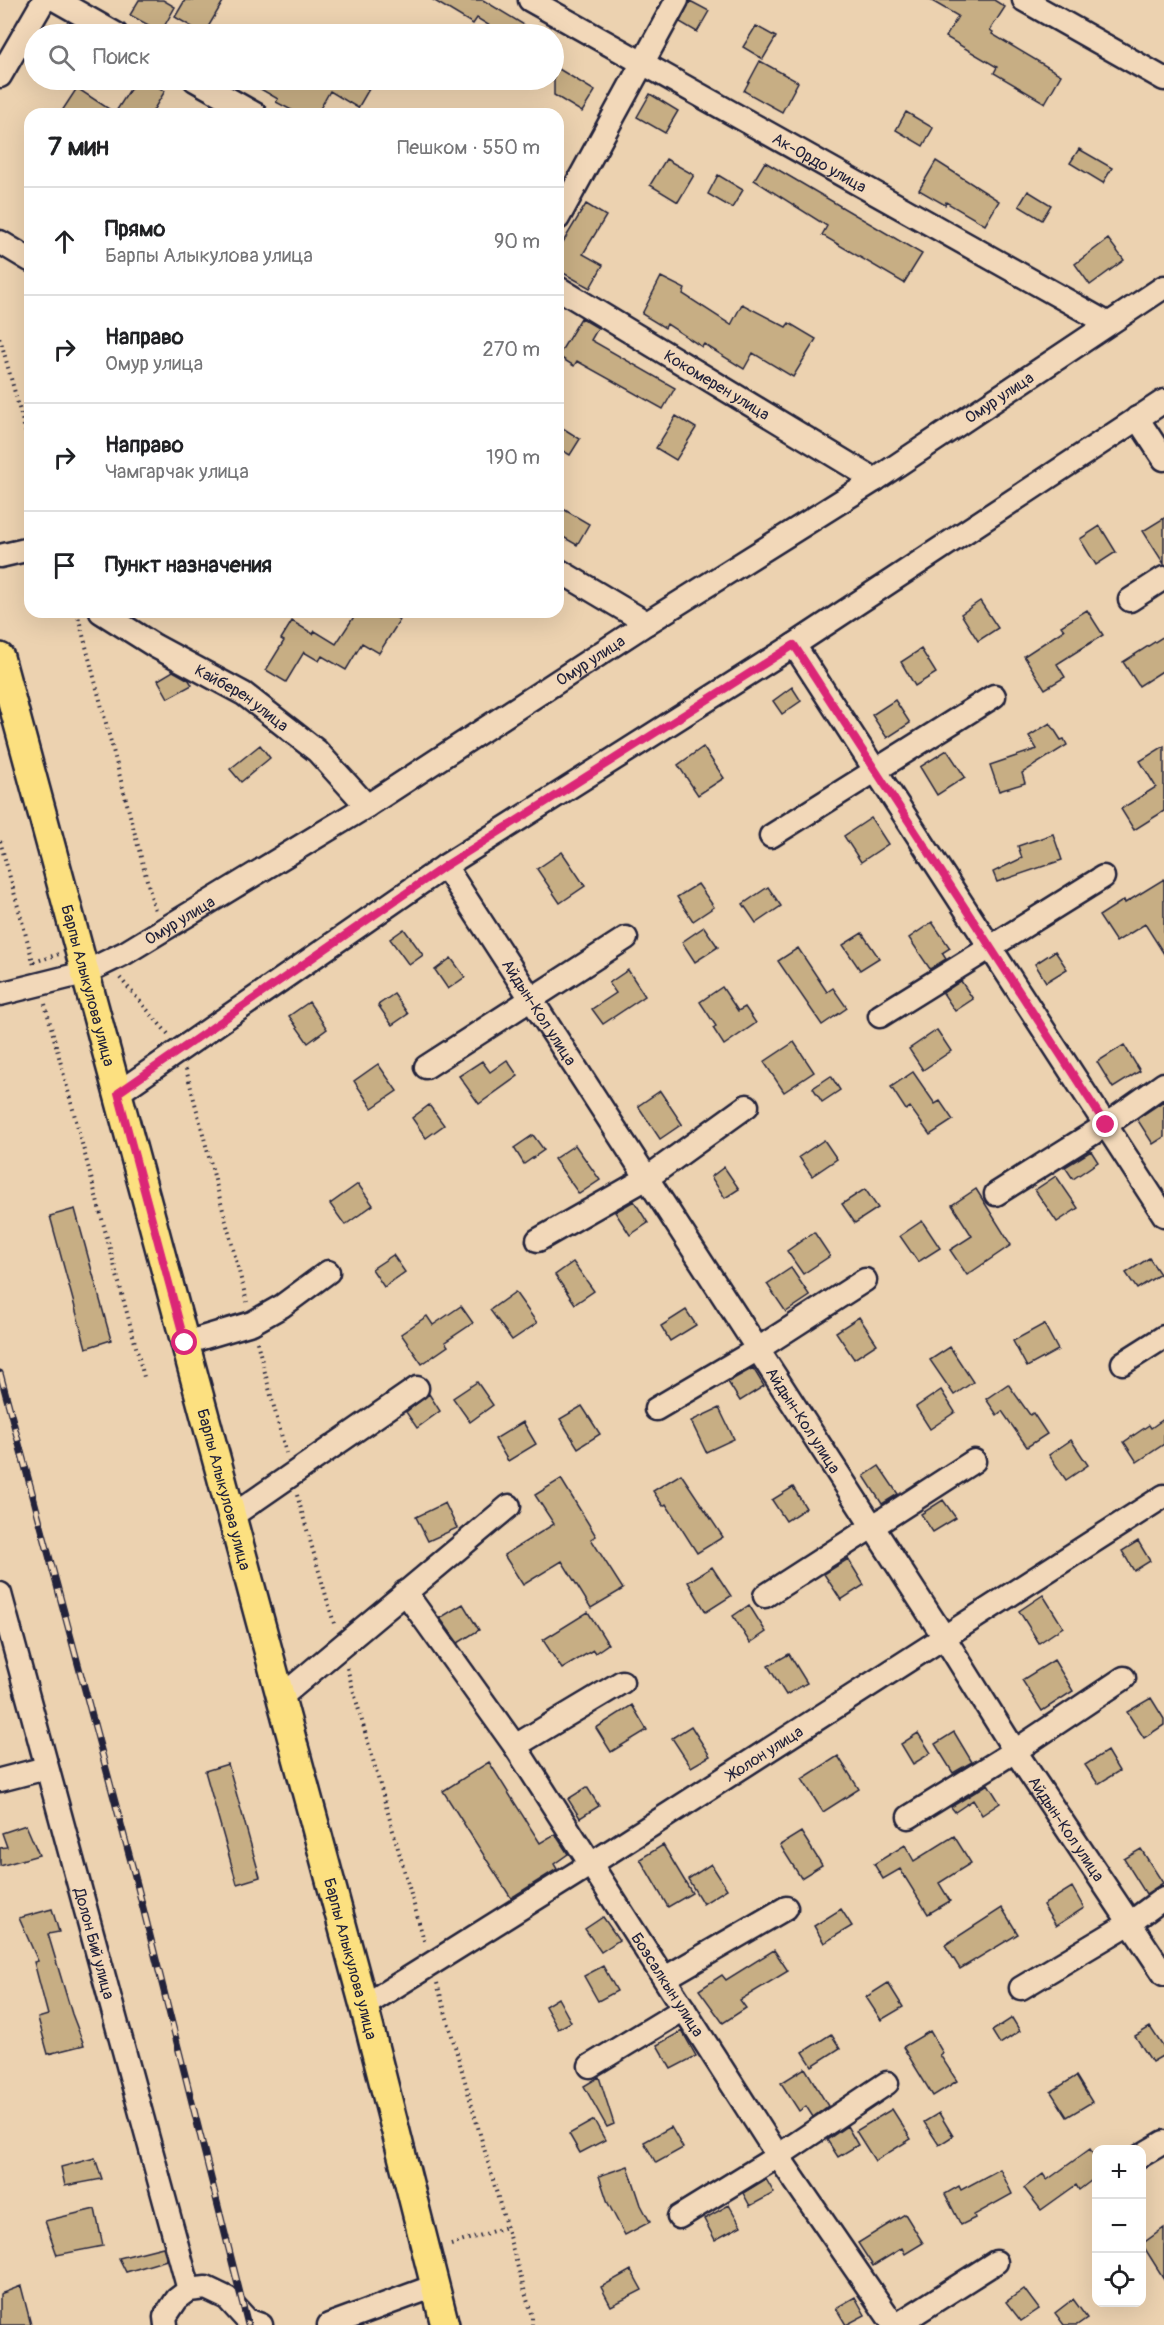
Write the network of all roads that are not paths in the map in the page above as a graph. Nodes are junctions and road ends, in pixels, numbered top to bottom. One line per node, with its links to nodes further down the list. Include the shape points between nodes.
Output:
1 (44, 0): 6 (street)
2 (56, 0): 7 (street)
3 (530, 0): 9 (street, Ак-Ордо улица)
4 (677, 0): 9 (street)
5 (1024, 0): 11 (street)
6 (30, 24)
7 (98, 24)
8 (24, 35): 10 (street)
9 (641, 63): 14 (street); 19 (street, Ак-Ордо улица)
10 (0, 76)
11 (1164, 79)
12 (213, 90): 13 (street)
13 (244, 108)
14 (564, 207)
15 (0, 243): 16 (street)
16 (24, 257)
17 (1164, 287): 19 (street, Омур улица)
18 (564, 292): 23 (street, Кокомерен улица)
19 (1107, 323): 23 (street, Омур улица)
20 (1164, 401): 21 (street)
21 (1137, 418): 22 (street); 31 (street)
22 (1164, 459)
23 (875, 480): 30 (street, Омур улица)
24 (24, 550): 25 (street)
25 (0, 556)
26 (564, 574): 30 (street)
27 (1164, 578): 28 (street)
28 (1130, 600)
29 (111, 618): 35 (street, Кайберен улица, via 244,694 317,751)
30 (647, 623): 35 (street, Омур улица)
31 (794, 645): 34 (street); 37 (street)
32 (0, 657): 41 (main road, Барпы Алыкулова улица)
33 (994, 696): 34 (street)
34 (876, 770): 36 (street); 40 (street)
35 (367, 806): 41 (street, Омур улица, via 125,953)
36 (771, 836)
37 (445, 866): 43 (street, Айдын-Кол улица); 47 (street)
38 (1103, 877): 40 (street)
39 (626, 938): 43 (street)
40 (990, 947): 44 (street); 49 (street)
41 (84, 973): 42 (street, Омур улица); 47 (main road, Барпы Алыкулова улица)
42 (0, 994)
43 (531, 999): 45 (street); 50 (street, Айдын-Кол улица)
44 (880, 1016)
45 (426, 1067)
46 (1164, 1084): 49 (street)
47 (118, 1093): 57 (main road, Барпы Алыкулова улица)
48 (747, 1106): 50 (street)
49 (1106, 1125): 51 (street); 52 (street)
50 (647, 1179): 53 (street); 58 (street, Айдын-Кол улица)
51 (996, 1194)
52 (1164, 1215)
53 (538, 1240)
54 (328, 1272): 57 (street, via 252,1323)
55 (865, 1280): 58 (street)
56 (1164, 1337): 59 (street)
57 (185, 1343): 65 (main road, Барпы Алыкулова улица)
58 (758, 1349): 61 (street); 66 (street, Айдын-Кол улица)
59 (1123, 1363)
60 (417, 1388): 65 (street)
61 (656, 1409)
62 (974, 1461): 66 (street)
63 (1164, 1496): 70 (street, Жолон улица)
64 (509, 1506): 67 (street)
65 (232, 1516): 73 (main road, Барпы Алыкулова улица)
66 (873, 1527): 69 (street); 70 (street, Айдын-Кол улица)
67 (405, 1592): 73 (street); 74 (street, Бозсалкын улица)
68 (0, 1594): 76 (street, Долон Бий улица)
69 (765, 1596)
70 (944, 1636): 75 (street, Айдын-Кол улица); 79 (street, Жолон улица)
71 (1124, 1678): 75 (street)
72 (622, 1682): 74 (street)
73 (281, 1697): 86 (main road, Барпы Алыкулова улица)
74 (515, 1746): 79 (street, Бозсалкын улица)
75 (1015, 1751): 78 (street); 82 (street, Айдын-Кол улица)
76 (46, 1768): 77 (street); 96 (street, Долон Бий улица)
77 (0, 1780)
78 (909, 1817)
79 (591, 1864): 84 (street, Бозсалкын улица); 86 (street, Жолон улица)
80 (1164, 1898): 82 (street)
81 (786, 1908): 84 (street)
82 (1130, 1923): 83 (street, Айдын-Кол улица); 85 (street)
83 (1164, 1974)
84 (665, 1978): 87 (street, Бозсалкын улица)
85 (1021, 1988)
86 (364, 2006): 95 (main road, Барпы Алыкулова улица)
87 (684, 2009): 88 (street); 92 (street, Бозсалкын улица)
88 (590, 2066)
89 (887, 2083): 92 (street)
90 (1164, 2142): 91 (street)
91 (1146, 2153)
92 (778, 2156): 93 (street); 101 (street, Бозсалкын улица)
93 (679, 2217)
94 (996, 2262): 101 (street)
95 (435, 2286): 99 (street); 100 (main road, Барпы Алыкулова улица)
96 (189, 2290): 97 (street, via 165,2317); 98 (street, via 206,2288 227,2298 247,2320)
97 (166, 2325)
98 (261, 2325)
99 (329, 2325)
100 (445, 2325)
101 (896, 2325)

